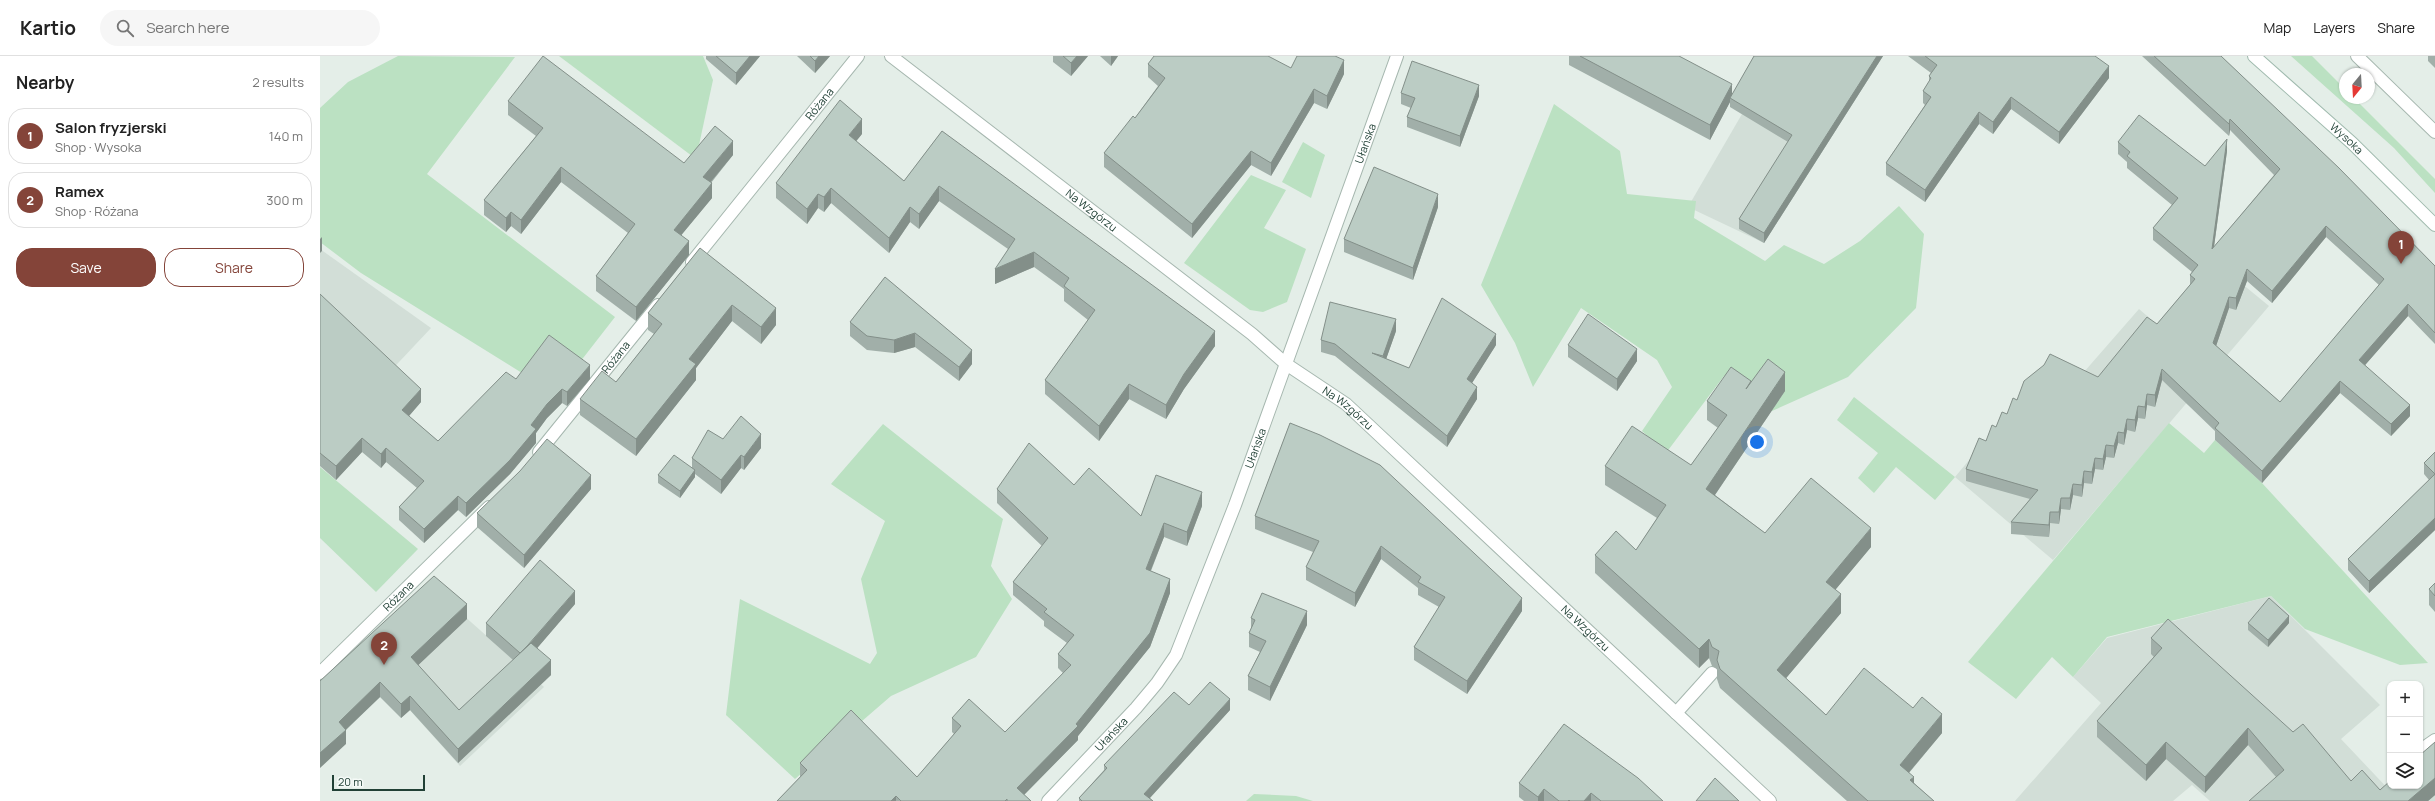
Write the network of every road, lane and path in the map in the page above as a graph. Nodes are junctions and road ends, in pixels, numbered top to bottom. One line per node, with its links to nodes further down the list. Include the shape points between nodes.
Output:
1 (858, 56): 8 (street, Różana)
2 (891, 56): 10 (street, Na Wzgórzu, via 1252,334)
3 (1396, 56): 10 (street, Ułańska)
4 (2254, 56): 7 (street, Wysoka, via 2352,143)
5 (2357, 56): 6 (street)
6 (2435, 132)
7 (2435, 225)
8 (683, 273)
9 (663, 298): 11 (street, Różana)
10 (1286, 364): 15 (street, Na Wzgórzu, via 1346,404); 18 (street, Ułańska, via 1235,506 1176,655 1136,708)
11 (529, 464)
12 (500, 496): 13 (street, Różana)
13 (320, 673)
14 (1712, 673): 15 (street)
15 (1676, 713): 19 (street, Na Wzgórzu)
16 (2435, 740): 17 (street)
17 (2423, 748)
18 (1048, 801)
19 (1770, 801)

